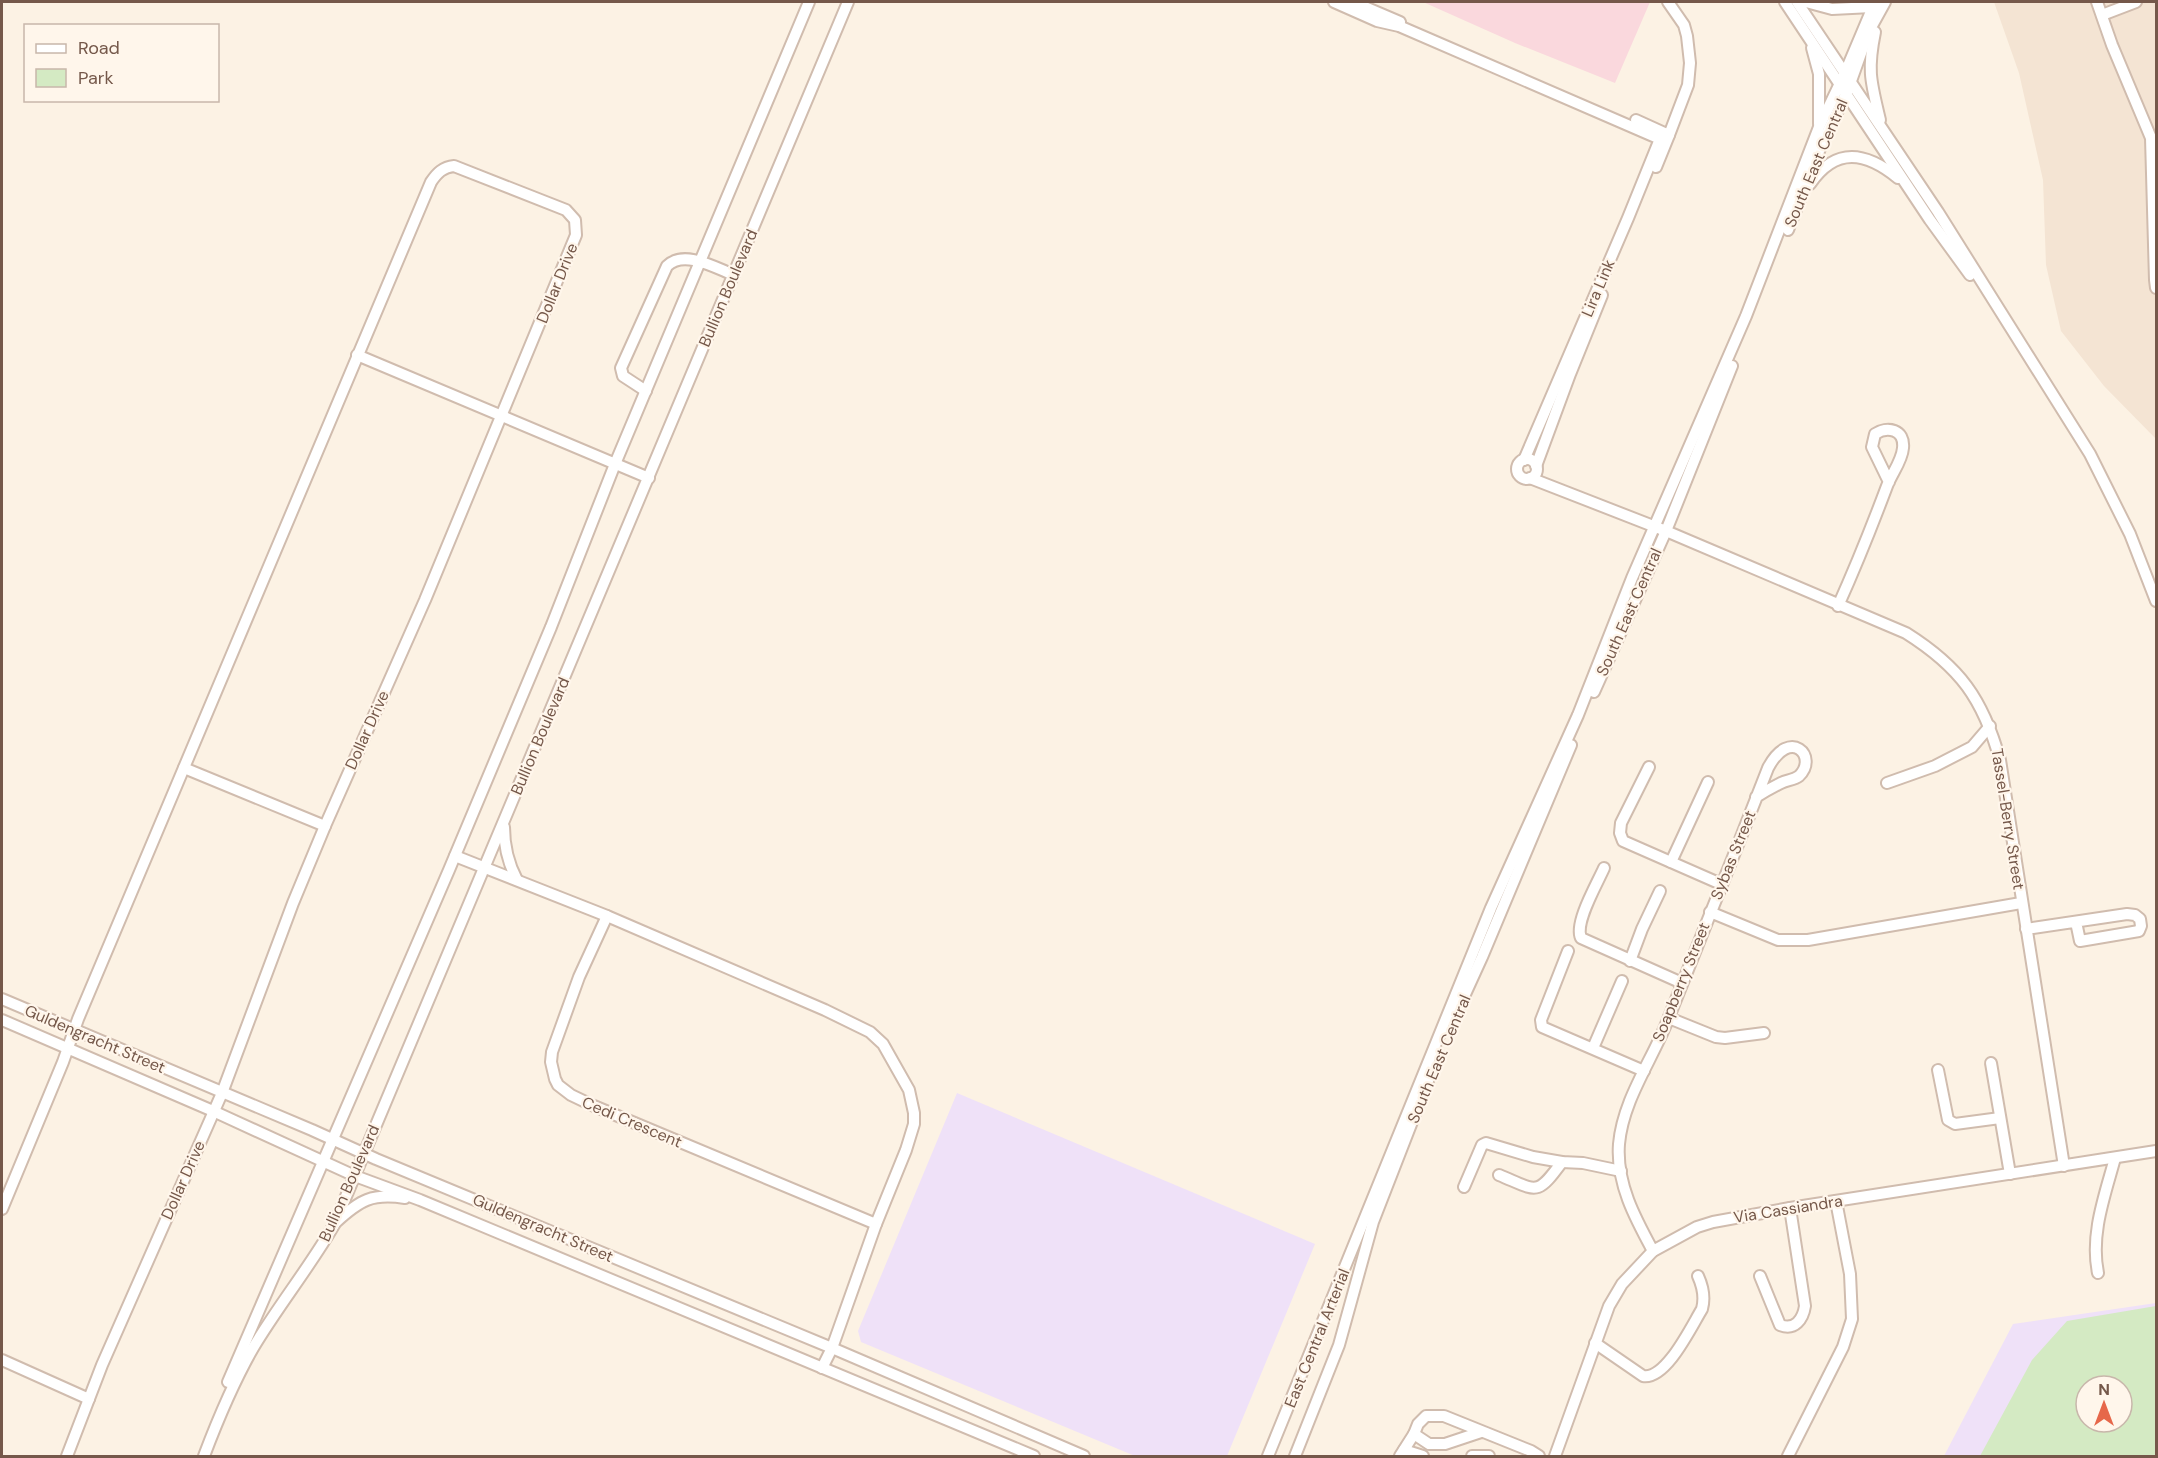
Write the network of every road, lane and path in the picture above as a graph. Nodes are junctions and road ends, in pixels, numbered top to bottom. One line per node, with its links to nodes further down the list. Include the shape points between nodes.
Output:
1 (809, 2): 23 (street, Bullion Boulevard)
2 (848, 2): 24 (street, Bullion Boulevard)
3 (1334, 2): 13 (street)
4 (1353, 2): 13 (street)
5 (1385, 2): 15 (street)
6 (1668, 2): 20 (street, via 1684,25 1689,56 1688,85)
7 (1785, 2): 16 (street)
8 (1797, 2): 17 (street)
9 (1806, 2): 12 (street, via 1832,9)
10 (2097, 2): 14 (street)
11 (2136, 2): 14 (street)
12 (1878, 6): 17 (street, South East Central); 19 (street, via 1869,73)
13 (1364, 7): 15 (street)
14 (2102, 15): 25 (street, via 2151,138)
15 (1379, 17): 20 (street); 20 (street, via 1637,129)
16 (1809, 39): 17 (street); 18 (street, via 1819,74)
17 (1846, 82): 18 (street, South East Central); 19 (street); 21 (street); 22 (street, South East Central)
18 (1819, 127): 37 (street, South East Central, via 1746,316)
19 (1882, 128): 26 (street)
20 (1664, 137): 30 (street, Lira Link); 32 (street, Lira Link)
21 (1908, 186): 22 (street, via 1874,161 1847,158 1822,170); 26 (street)
22 (1800, 200): 38 (street, South East Central)
23 (701, 262): 24 (street); 28 (street, Bullion Boulevard); 28 (street, via 679,260 668,266 627,351 621,372)
24 (734, 275): 33 (street, Bullion Boulevard)
25 (2157, 288)
26 (2004, 320): 39 (street, via 2090,454)
27 (357, 356): 29 (street); 29 (street, Dollar Drive, via 431,182 441,170 454,166 552,204 573,215 576,235); 43 (street, Dollar Drive)
28 (646, 391): 31 (street, Bullion Boulevard)
29 (501, 417): 31 (street); 48 (street, Dollar Drive)
30 (1524, 459): 32 (street, via 1532,460); 34 (street, via 1518,464 1519,474)
31 (615, 464): 33 (street); 49 (street, Bullion Boulevard)
32 (1537, 467): 34 (street); 36 (street)
33 (649, 478): 47 (street, Bullion Boulevard)
34 (1530, 478): 36 (street)
35 (1889, 482): 40 (street)
36 (1558, 488): 37 (street)
37 (1654, 527): 38 (street, Tassel-Berry Street); 94 (street, South East Central, via 1578,715 1491,908)
38 (1666, 531): 40 (street, Tassel-Berry Street); 94 (street, South East Central, via 1599,678)
39 (2157, 600)
40 (1838, 606): 41 (street, Tassel-Berry Street, via 1906,633 1939,656 1967,685)
41 (1989, 726): 45 (street, via 1972,747 1935,766); 56 (street, Tassel-Berry Street, via 2003,779)
42 (1649, 767): 50 (street, via 1621,823 1621,838)
43 (184, 768): 48 (street); 68 (street, Dollar Drive)
44 (1708, 782): 50 (street)
45 (1887, 783)
46 (1756, 797): 46 (street, Sybas Street, via 1774,756 1790,746 1800,750 1806,765 1800,775); 54 (street, Sybas Street)
47 (504, 821): 51 (street, Bullion Boulevard); 53 (street, via 507,857)
48 (326, 826): 75 (street, Dollar Drive)
49 (455, 856): 51 (street); 78 (street, Bullion Boulevard)
50 (1671, 862): 54 (street)
51 (484, 867): 53 (street); 80 (street, Bullion Boulevard)
52 (1604, 868): 62 (street, via 1582,918 1579,936)
53 (518, 880): 58 (street)
54 (1721, 884): 57 (street, Sybas Street)
55 (1660, 891): 62 (street)
56 (2021, 903): 57 (street, Soapberry Street, via 1790,941 1778,940); 60 (street, Tassel-Berry Street)
57 (1710, 912): 64 (street, Soapberry Street)
58 (607, 916): 95 (street, via 854,1023 883,1044 909,1090 914,1124); 95 (street, Cedi Crescent, via 579,977 552,1052 551,1067 558,1085 594,1106)
59 (2076, 922): 59 (street, via 2127,914 2140,919 2141,926 2139,931 2080,941); 60 (street)
60 (2026, 929): 84 (street, Tassel-Berry Street)
61 (1568, 951): 70 (street, via 1540,1020 1542,1027)
62 (1630, 961): 64 (street)
63 (1622, 981): 70 (street)
64 (1682, 983): 66 (street, Soapberry Street)
65 (2, 999): 68 (street, Guldengracht Street)
66 (1669, 1018): 69 (street, via 1716,1037); 74 (street, Soapberry Street)
67 (2, 1020): 71 (street, Guldengracht Street)
68 (75, 1030): 71 (street, Dollar Drive); 75 (street, Guldengracht Street)
69 (1764, 1033)
70 (1593, 1048): 74 (street)
71 (68, 1049): 76 (street, Guldengracht Street); 93 (street, Dollar Drive)
72 (1991, 1063): 77 (street)
73 (1938, 1070): 77 (street, via 1947,1120 1951,1123)
74 (1644, 1071): 85 (street, Soapberry Street, via 1623,1118)
75 (222, 1093): 76 (street, Dollar Drive); 78 (street, Guldengracht Street)
76 (213, 1110): 82 (street, Guldengracht Street); 105 (street, Dollar Drive)
77 (2000, 1118): 86 (street)
78 (333, 1139): 80 (street, Guldengracht Street); 82 (street, Bullion Boulevard)
79 (2157, 1151): 81 (street, Via Cassiandra)
80 (363, 1153): 88 (street, Bullion Boulevard); 102 (street, Guldengracht Street)
81 (2115, 1158): 84 (street, Via Cassiandra); 98 (street, via 2097,1228)
82 (322, 1161): 88 (street, Guldengracht Street); 110 (street, Bullion Boulevard)
83 (1562, 1162): 85 (street, via 1583,1162); 87 (street, via 1539,1187 1531,1188); 89 (street, via 1482,1144)
84 (2064, 1166): 86 (street, Via Cassiandra)
85 (1621, 1172): 97 (street, Soapberry Street, via 1626,1196)
86 (2010, 1174): 91 (street, Via Cassiandra)
87 (1499, 1175)
88 (355, 1176): 90 (street, Guldengracht Street); 96 (street, Bullion Boulevard)
89 (1464, 1187)
90 (420, 1200): 96 (street, via 370,1197); 104 (street, Guldengracht Street)
91 (1836, 1201): 92 (street, Via Cassiandra); 121 (street, via 1850,1274 1852,1319 1843,1347)
92 (1790, 1208): 97 (street, Via Cassiandra, via 1697,1227); 100 (street, via 1805,1306 1795,1325 1780,1325)
93 (2, 1209)
94 (1369, 1220): 114 (street, East Central Arterial); 115 (street, East Central Arterial, via 1339,1345)
95 (876, 1224): 102 (street)
96 (334, 1225): 111 (street, Bullion Boulevard, via 254,1347 222,1407)
97 (1653, 1251): 101 (street, Via Cassiandra, via 1622,1284)
98 (2098, 1273)
99 (1698, 1276): 101 (street, via 1704,1304 1660,1372 1643,1376)
100 (1760, 1276)
101 (1595, 1343): 120 (street, Via Cassiandra)
102 (832, 1348): 104 (street); 113 (street, Guldengracht Street)
103 (2, 1360): 105 (street)
104 (822, 1368): 112 (street, Guldengracht Street)
105 (89, 1399): 109 (street, Dollar Drive)
106 (1481, 1432): 107 (street, via 1445,1444 1429,1444); 107 (street, via 1444,1416 1426,1416); 119 (street)
107 (1414, 1434): 108 (street)
108 (1402, 1453): 116 (street)
109 (67, 1456)
110 (196, 1456)
111 (204, 1456)
112 (1034, 1456)
113 (1084, 1456)
114 (1268, 1456)
115 (1295, 1456)
116 (1422, 1456)
117 (1472, 1456): 118 (street)
118 (1489, 1456)
119 (1539, 1456)
120 (1555, 1456)
121 (1788, 1456)

